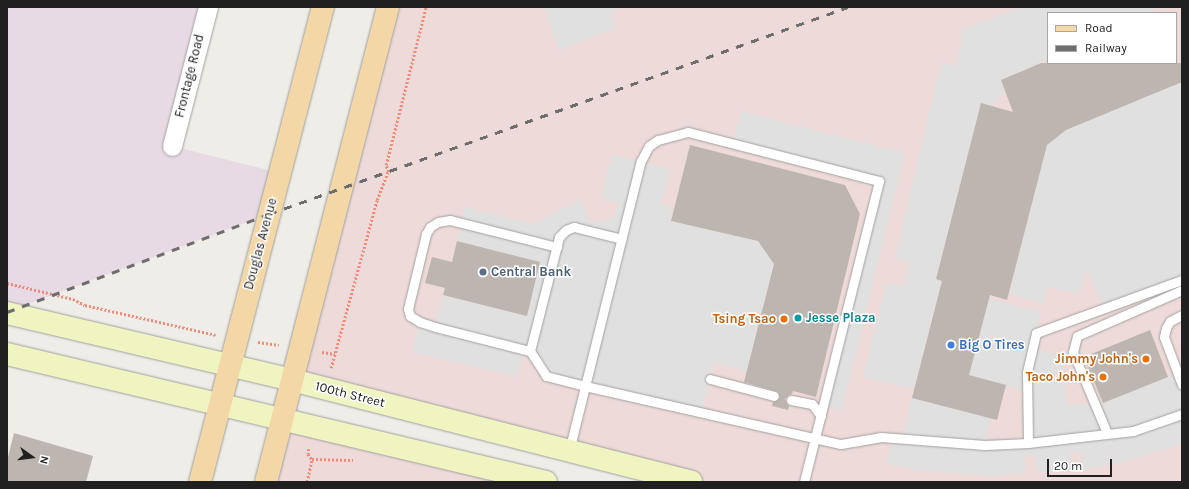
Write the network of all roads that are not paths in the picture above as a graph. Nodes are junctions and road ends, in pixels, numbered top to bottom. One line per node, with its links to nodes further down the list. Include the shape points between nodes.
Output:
1 (208, 7): 4 (street, Frontage Road)
2 (323, 7): 13 (main road, Douglas Avenue)
3 (388, 7): 15 (main road)
4 (172, 146)
5 (622, 239): 6 (lane, via 574,227 559,237); 17 (lane); 22 (lane, via 641,161 649,146 688,132 879,181)
6 (557, 247): 11 (lane); 11 (lane, via 450,220 438,222 430,227 426,234 408,309 410,316 435,327)
7 (1182, 280): 26 (lane, via 1036,333 1027,372)
8 (1182, 290): 24 (lane, via 1078,336 1073,352)
9 (7, 313): 13 (main road, 100th Street)
10 (1182, 315): 16 (lane, via 1170,321 1164,337)
11 (530, 351): 17 (lane, via 546,376)
12 (7, 354): 20 (main road)
13 (229, 366): 15 (main road, 100th Street); 20 (main road, Douglas Avenue)
14 (710, 379): 18 (lane)
15 (292, 380): 23 (main road); 27 (main road, 100th Street)
16 (1182, 385)
17 (585, 386): 25 (lane); 27 (lane)
18 (774, 396)
19 (791, 400): 22 (lane, via 812,404)
20 (220, 404): 23 (main road); 28 (main road, Douglas Avenue)
21 (1182, 414): 24 (lane, via 1134,430)
22 (821, 416): 25 (lane)
23 (282, 419): 29 (main road); 30 (main road)
24 (1107, 433): 26 (lane)
25 (815, 437): 26 (lane, via 841,444 881,436 985,445); 32 (lane)
26 (1028, 443)
27 (569, 451): 31 (main road, 100th Street)
28 (200, 482)
29 (266, 482)
30 (546, 482)
31 (691, 482)
32 (804, 482)

